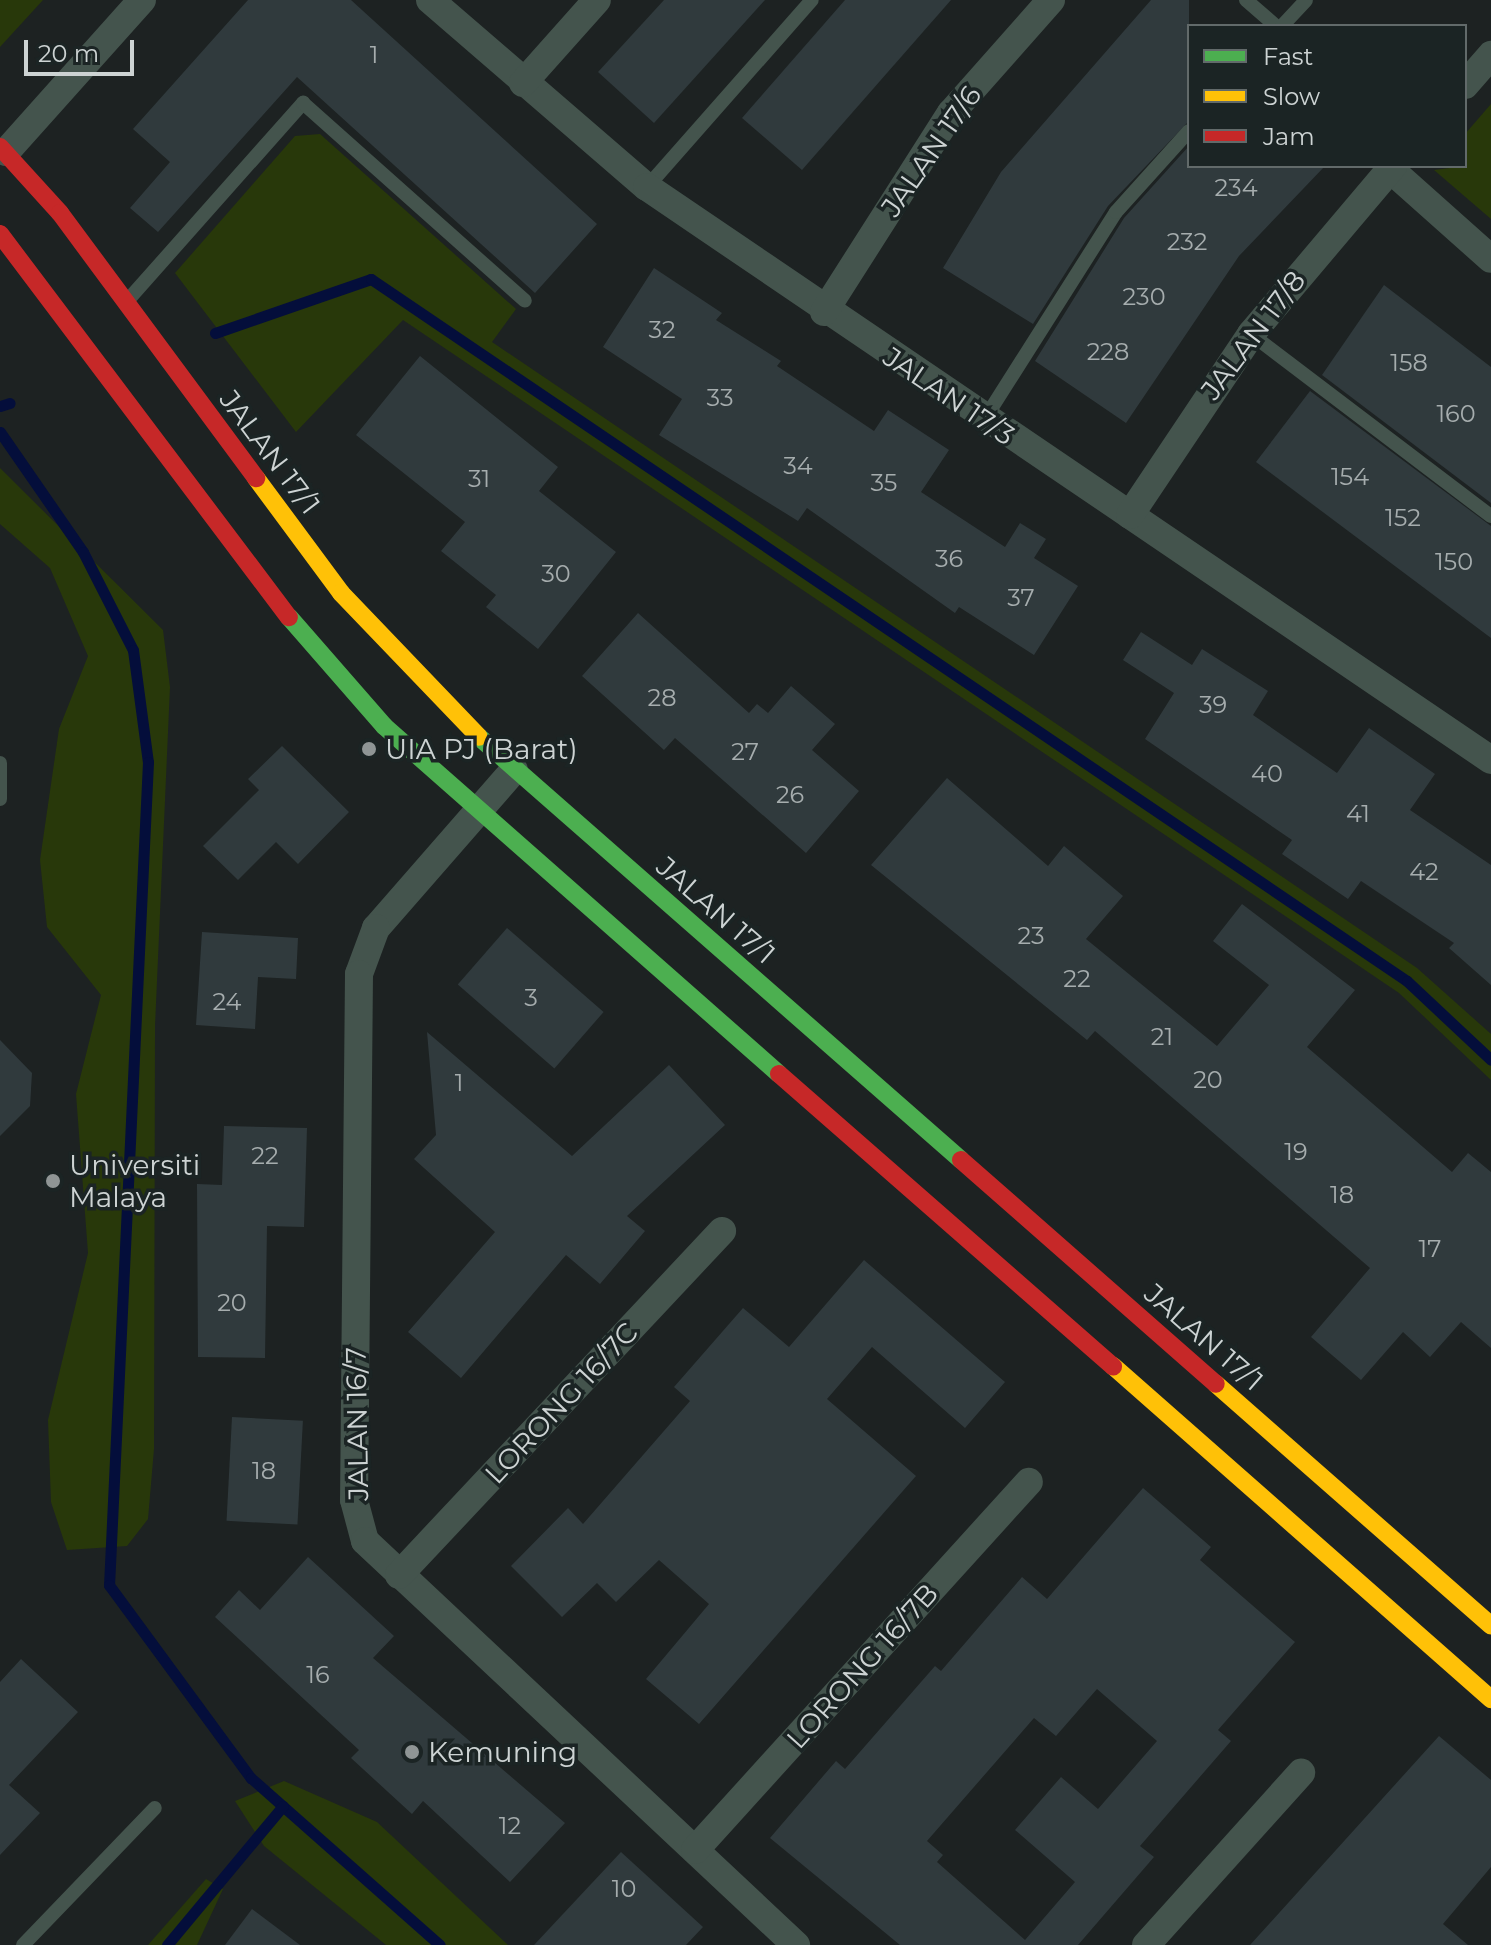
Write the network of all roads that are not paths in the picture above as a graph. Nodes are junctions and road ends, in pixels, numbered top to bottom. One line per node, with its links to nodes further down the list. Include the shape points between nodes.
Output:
1 (142, 0): 14 (street)
2 (430, 0): 11 (street, JALAN 17/3)
3 (597, 0): 11 (street)
4 (812, 0): 16 (lane)
5 (1051, 0): 21 (street, JALAN 17/6, via 951,113)
6 (1246, 0): 8 (lane)
7 (1306, 0): 9 (lane)
8 (1274, 24)
9 (1284, 24)
10 (1491, 55): 12 (street)
11 (523, 83): 16 (street, JALAN 17/3)
12 (1467, 83)
13 (1187, 133): 23 (lane, via 1116,212)
14 (3, 149): 20 (street, JALAN 17/1)
15 (1391, 168): 18 (street); 22 (street, JALAN 17/8)
16 (647, 187): 21 (street, JALAN 17/3)
17 (0, 234): 30 (street, via 310,645)
18 (1491, 259)
19 (525, 301): 20 (lane, via 303,103)
20 (125, 303): 28 (street, JALAN 17/1, via 360,615 431,695)
21 (824, 312): 23 (street, JALAN 17/3)
22 (1251, 334): 24 (street, JALAN 17/8); 25 (lane)
23 (984, 421): 24 (street, JALAN 17/3)
24 (1130, 515): 26 (street, JALAN 17/3)
25 (1491, 516)
26 (1491, 760)
27 (0, 763): 29 (lane)
28 (514, 770): 30 (street, JALAN 16/7); 34 (street, JALAN 17/1)
29 (0, 799)
30 (476, 811): 33 (street, JALAN 16/7, via 376,928 359,974 354,1500 365,1541); 35 (street)
31 (722, 1231): 33 (street, LORONG 16/7C)
32 (1029, 1482): 38 (street, LORONG 16/7B)
33 (399, 1575): 38 (street, JALAN 16/7)
34 (1491, 1626)
35 (1491, 1699)
36 (1301, 1773): 41 (street)
37 (155, 1808): 39 (lane)
38 (695, 1850): 40 (street, JALAN 16/7)
39 (23, 1945)
40 (796, 1945)
41 (1146, 1945)

